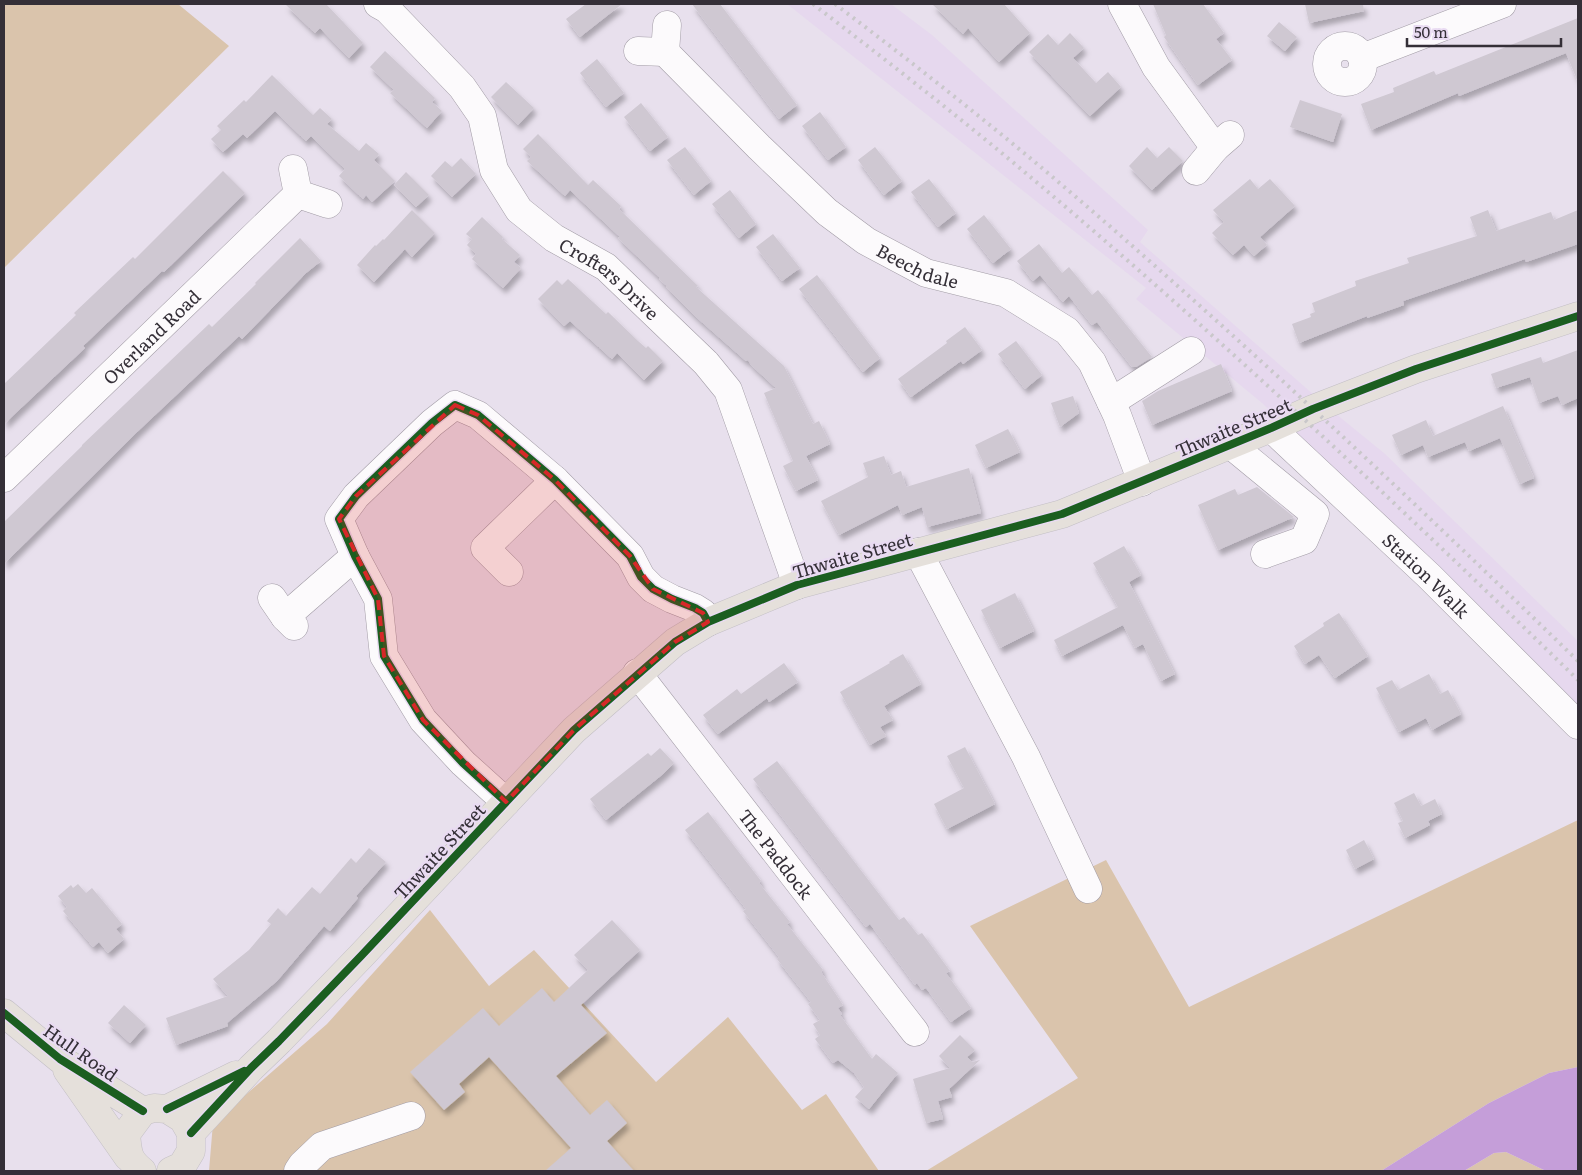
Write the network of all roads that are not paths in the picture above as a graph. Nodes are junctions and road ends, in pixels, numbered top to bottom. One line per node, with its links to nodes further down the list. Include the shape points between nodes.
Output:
1 (378, 4): 20 (street, Crofters Drive, via 387,9 462,87 482,116 494,170 519,210 554,238 606,268 706,363 728,390)
2 (1122, 4): 6 (street, via 1156,67 1223,142)
3 (1502, 4): 5 (street)
4 (667, 25): 10 (street, Beechdale, via 652,51 827,212 866,241 926,274 1006,293 1067,331 1092,362)
5 (1362, 58)
6 (1196, 171)
7 (328, 204): 13 (street, Overland Road, via 295,182)
8 (1578, 316): 11 (main road, Thwaite Street, via 1416,368)
9 (1191, 351): 10 (street)
10 (1110, 402): 15 (street, Beechdale)
11 (1271, 428): 12 (main road, Thwaite Street); 24 (street, Station Walk, via 1429,576)
12 (1231, 445): 15 (main road, Thwaite Street); 17 (street, via 1315,514 1304,540)
13 (4, 478)
14 (555, 480): 18 (street, via 478,415 455,405 356,496 339,519); 19 (street, via 485,548); 22 (street, via 630,556 641,576 654,589 695,608)
15 (1142, 482): 16 (main road, Thwaite Street, via 1062,514)
16 (918, 552): 20 (main road, Thwaite Street); 26 (street, via 1026,756)
17 (1265, 554)
18 (355, 556): 21 (street); 25 (street, via 378,599 384,656 423,720)
19 (509, 572)
20 (797, 585): 22 (main road, Thwaite Street)
21 (284, 614)
22 (708, 622): 23 (main road, Thwaite Street, via 675,642)
23 (637, 674): 25 (main road, Thwaite Street, via 574,730); 28 (street, The Paddock)
24 (1578, 724)
25 (506, 802): 30 (main road, Thwaite Street)
26 (1088, 889)
27 (4, 1013): 29 (main road, Hull Road)
28 (915, 1032)
29 (60, 1059): 31 (main road, Hull Road); 34 (main road, Hull Road)
30 (251, 1068): 31 (main road, Thwaite Street); 33 (main road, Thwaite Street)
31 (155, 1110): 33 (main road, Hull Road, via 183,1119); 34 (main road, via 126,1134)
32 (411, 1116): 36 (street, via 322,1146)
33 (191, 1133): 35 (main road, via 191,1151)
34 (135, 1164)
35 (178, 1170)
36 (298, 1171)

